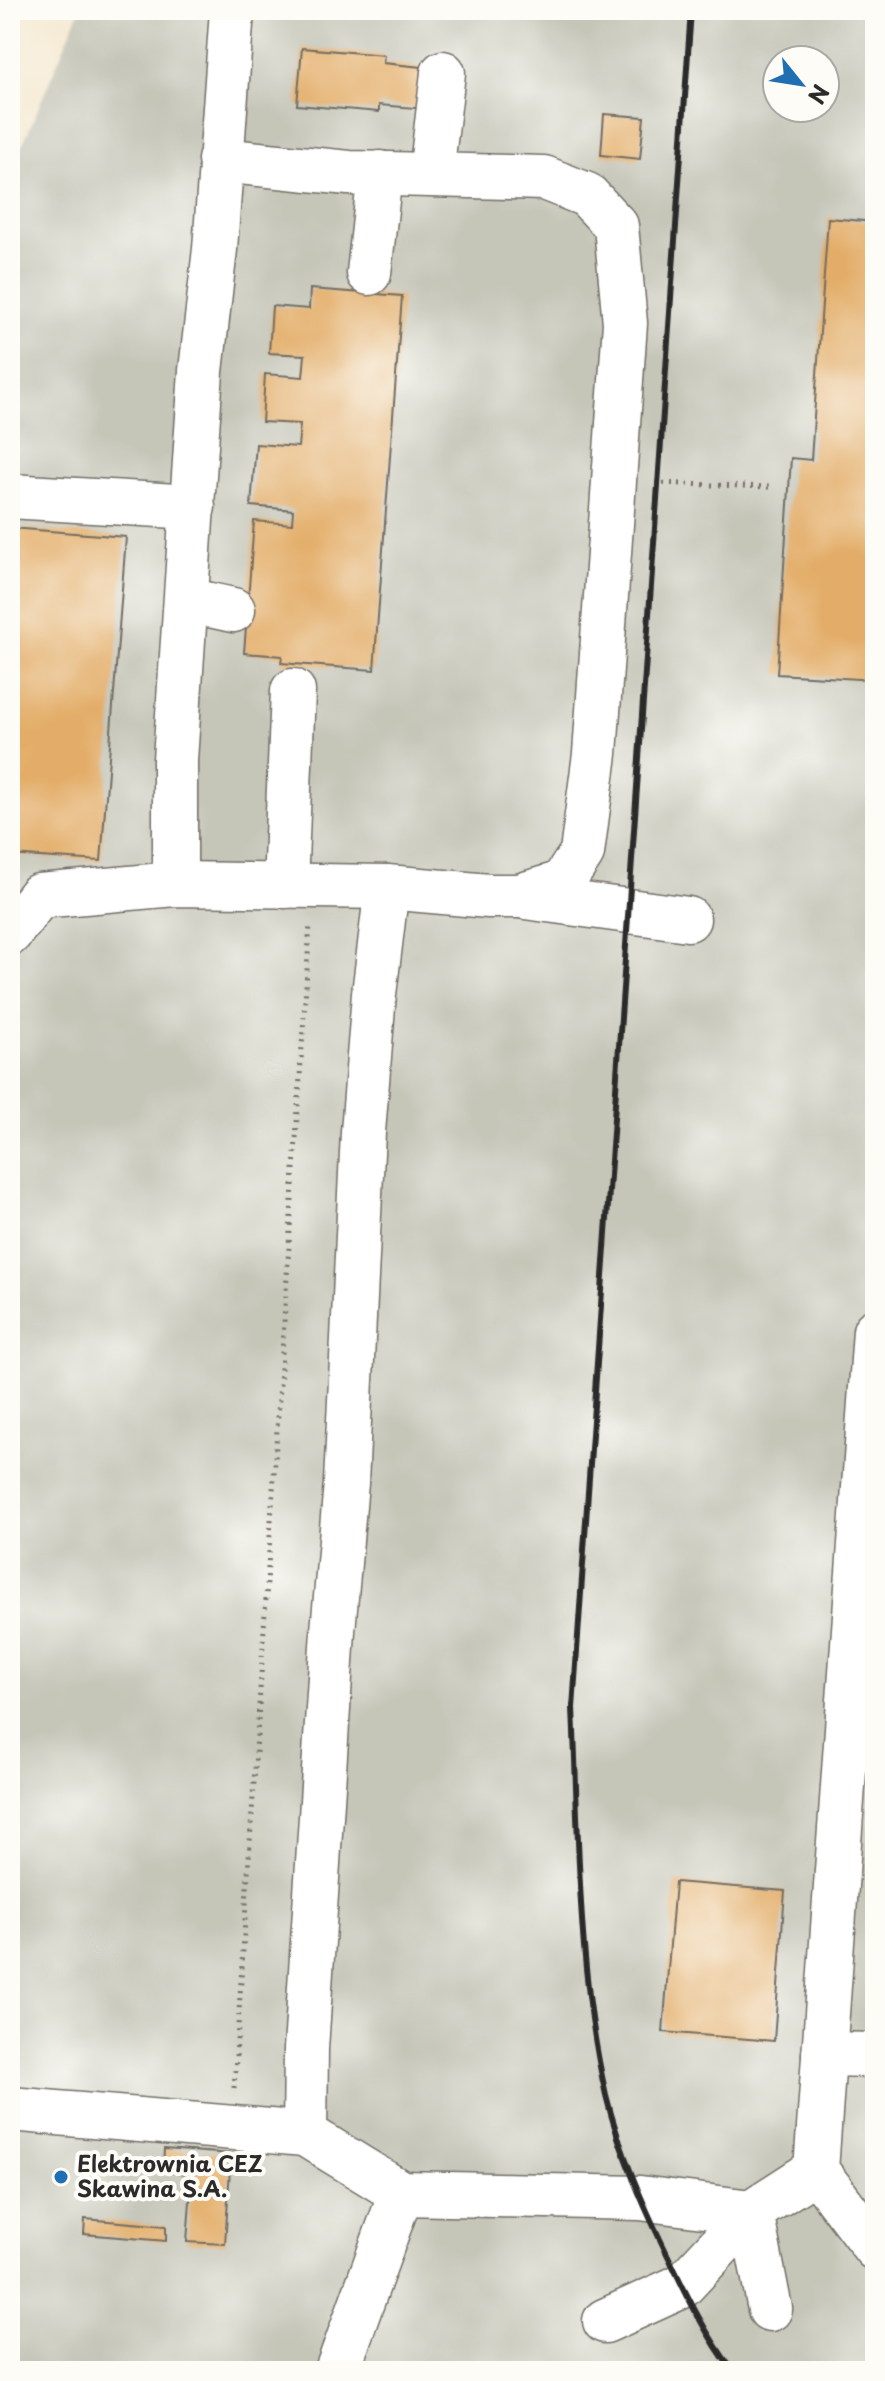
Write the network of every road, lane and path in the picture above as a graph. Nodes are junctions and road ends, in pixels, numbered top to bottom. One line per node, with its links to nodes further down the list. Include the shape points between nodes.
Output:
1 (232, 10): 3 (lane)
2 (443, 73): 5 (lane)
3 (220, 160): 4 (lane); 10 (lane)
4 (380, 173): 5 (lane); 6 (lane)
5 (431, 174): 7 (lane, via 544,178 587,195 616,226 625,323)
6 (369, 273)
7 (612, 485): 8 (path); 18 (lane, via 595,754 582,853 562,883)
8 (770, 487)
9 (10, 496): 10 (lane)
10 (193, 507): 11 (lane)
11 (187, 600): 12 (lane); 14 (lane, via 175,760)
12 (233, 610)
13 (293, 691): 15 (lane)
14 (175, 884): 15 (lane); 17 (lane)
15 (299, 886): 16 (lane); 25 (path)
16 (387, 887): 18 (lane); 26 (lane, via 363,1132)
17 (25, 895): 20 (lane)
18 (519, 896): 19 (lane)
19 (688, 919)
20 (10, 933)
21 (875, 1331): 22 (lane)
22 (824, 2054): 23 (lane); 27 (lane)
23 (875, 2055)
24 (10, 2109): 25 (lane)
25 (231, 2129): 26 (lane)
26 (305, 2134): 28 (lane)
27 (816, 2170): 29 (lane); 30 (lane)
28 (401, 2193): 29 (lane, via 640,2198); 33 (lane)
29 (751, 2212): 31 (lane); 32 (lane, via 682,2286)
30 (875, 2248)
31 (770, 2309)
32 (605, 2321)
33 (337, 2371)

